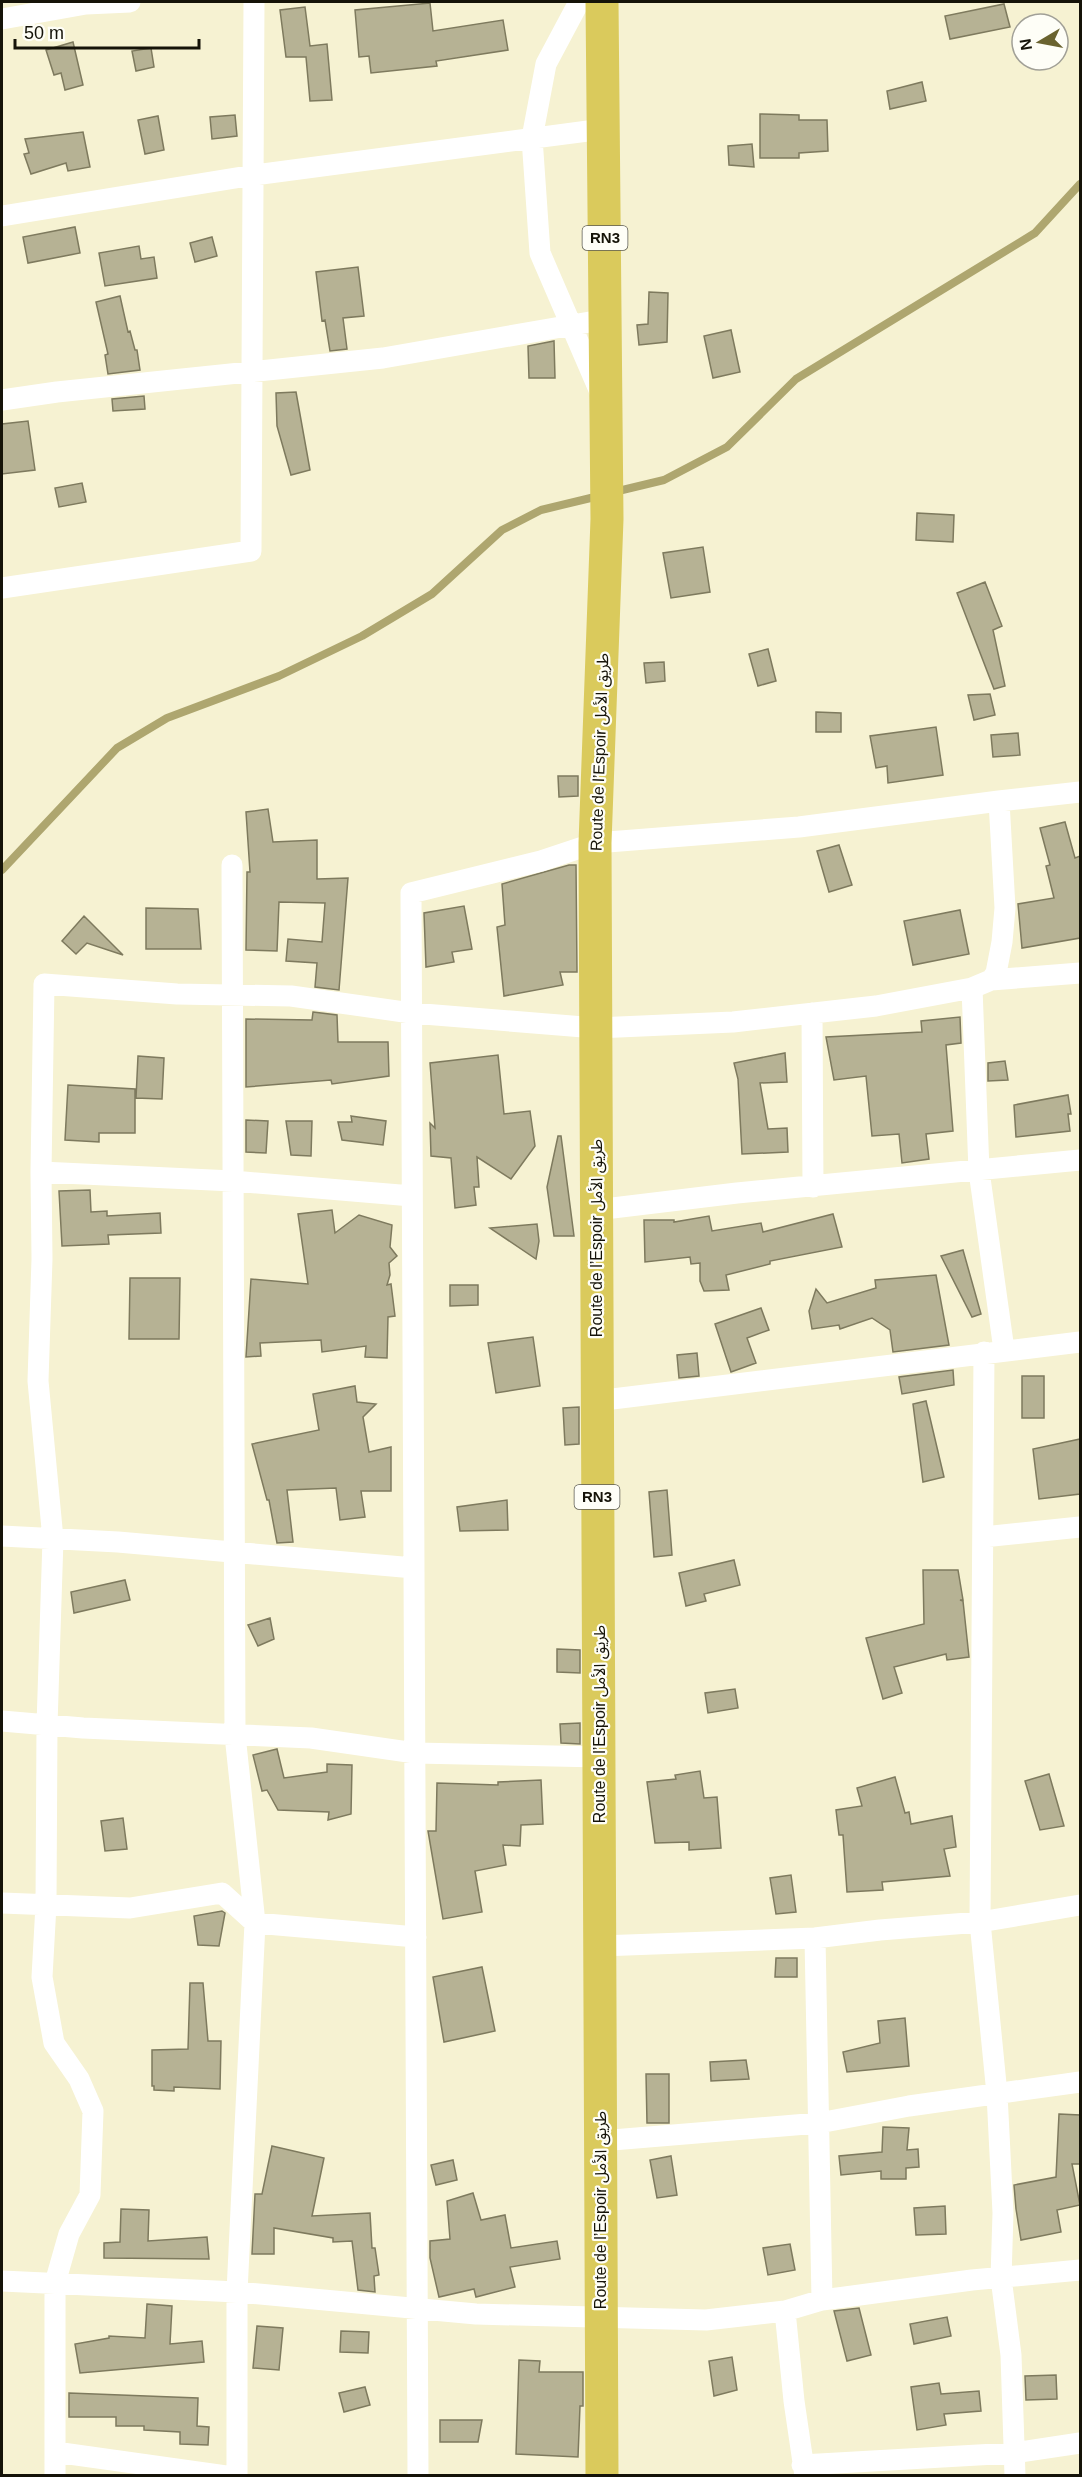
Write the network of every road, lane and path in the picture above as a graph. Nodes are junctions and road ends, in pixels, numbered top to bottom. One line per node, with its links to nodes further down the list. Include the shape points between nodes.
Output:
1 (130, 2): 5 (street, via 86,4)
2 (254, 2): 8 (street)
3 (579, 2): 7 (street, via 546,64)
4 (602, 2): 6 (highway, Route de l’Espoir طريق الأمل / RN3)
5 (2, 19)
6 (603, 129): 7 (street); 10 (highway, Route de l’Espoir طريق الأمل / RN3)
7 (532, 138): 8 (street); 11 (street, via 540,253)
8 (254, 175): 9 (street); 12 (street)
9 (2, 216)
10 (607, 319): 11 (street); 14 (highway, Route de l’Espoir طريق الأمل / RN3)
11 (572, 326): 12 (street, via 383,358); 14 (street)
12 (254, 372): 13 (street); 15 (street, via 251,551)
13 (2, 400)
14 (608, 409): 18 (highway, Route de l’Espoir طريق الأمل / RN3)
15 (2, 588)
16 (1080, 792): 17 (street)
17 (999, 801): 18 (street, via 799,827); 21 (street, via 1005,908)
18 (595, 843): 24 (street, via 541,861 411,893); 26 (highway, Route de l’Espoir طريق الأمل / RN3)
19 (231, 865): 23 (street)
20 (1080, 974): 21 (street)
21 (992, 980): 22 (street)
22 (972, 988): 25 (street); 28 (street)
23 (232, 995): 24 (street, via 291,996); 29 (street, via 44,984); 30 (street)
24 (411, 1013): 26 (street); 32 (street)
25 (812, 1013): 26 (street, via 733,1022); 31 (street)
26 (596, 1029): 33 (highway, Route de l’Espoir طريق الأمل / RN3)
27 (1080, 1160): 28 (street)
28 (979, 1171): 31 (street); 35 (street)
29 (41, 1172): 30 (street); 40 (street, via 38,1381)
30 (233, 1181): 32 (street); 41 (street)
31 (813, 1187): 33 (street)
32 (412, 1196): 42 (street)
33 (596, 1210): 36 (highway, Route de l’Espoir طريق الأمل / RN3)
34 (1080, 1342): 35 (street)
35 (994, 1351): 36 (street); 39 (street)
36 (596, 1401): 47 (highway, Route de l’Espoir طريق الأمل / RN3)
37 (1080, 1527): 39 (street)
38 (2, 1536): 40 (street)
39 (983, 1537): 51 (street)
40 (53, 1539): 41 (street); 44 (street)
41 (234, 1552): 42 (street); 45 (street)
42 (414, 1568): 46 (street)
43 (2, 1721): 44 (street)
44 (47, 1725): 45 (street); 49 (street)
45 (235, 1735): 46 (street, via 312,1738); 52 (street)
46 (415, 1754): 47 (street); 53 (street)
47 (600, 1756): 55 (highway, Route de l’Espoir طريق الأمل / RN3)
48 (2, 1903): 49 (street)
49 (46, 1905): 52 (street, via 130,1908 222,1893); 63 (street, via 42,1977 54,2043 79,2079 93,2111 90,2195 69,2234)
50 (1080, 1905): 51 (street)
51 (980, 1922): 54 (street); 57 (street)
52 (255, 1923): 53 (street); 64 (street)
53 (416, 1937): 66 (street)
54 (815, 1938): 55 (street); 58 (street)
55 (600, 1946): 59 (highway, Route de l’Espoir طريق الأمل / RN3)
56 (1080, 2082): 57 (street)
57 (997, 2094): 58 (street); 61 (street, via 1003,2213)
58 (819, 2123): 59 (street); 65 (street)
59 (600, 2141): 68 (highway, Route de l’Espoir طريق الأمل / RN3)
60 (1080, 2270): 61 (street)
61 (1001, 2278): 65 (street); 71 (street, via 1011,2355)
62 (2, 2281): 63 (street)
63 (55, 2283): 64 (street); 70 (street)
64 (237, 2292): 66 (street); 75 (street)
65 (822, 2300): 67 (street)
66 (417, 2309): 68 (street); 76 (street)
67 (785, 2311): 68 (street, via 706,2320); 72 (street)
68 (601, 2318): 77 (highway, Route de l’Espoir طريق الأمل / RN3)
69 (1080, 2443): 71 (street)
70 (55, 2452): 73 (street); 74 (street)
71 (1013, 2453): 72 (street); 78 (street)
72 (804, 2470)
73 (55, 2475)
74 (226, 2475)
75 (237, 2475)
76 (418, 2475)
77 (602, 2475)
78 (1015, 2475)

